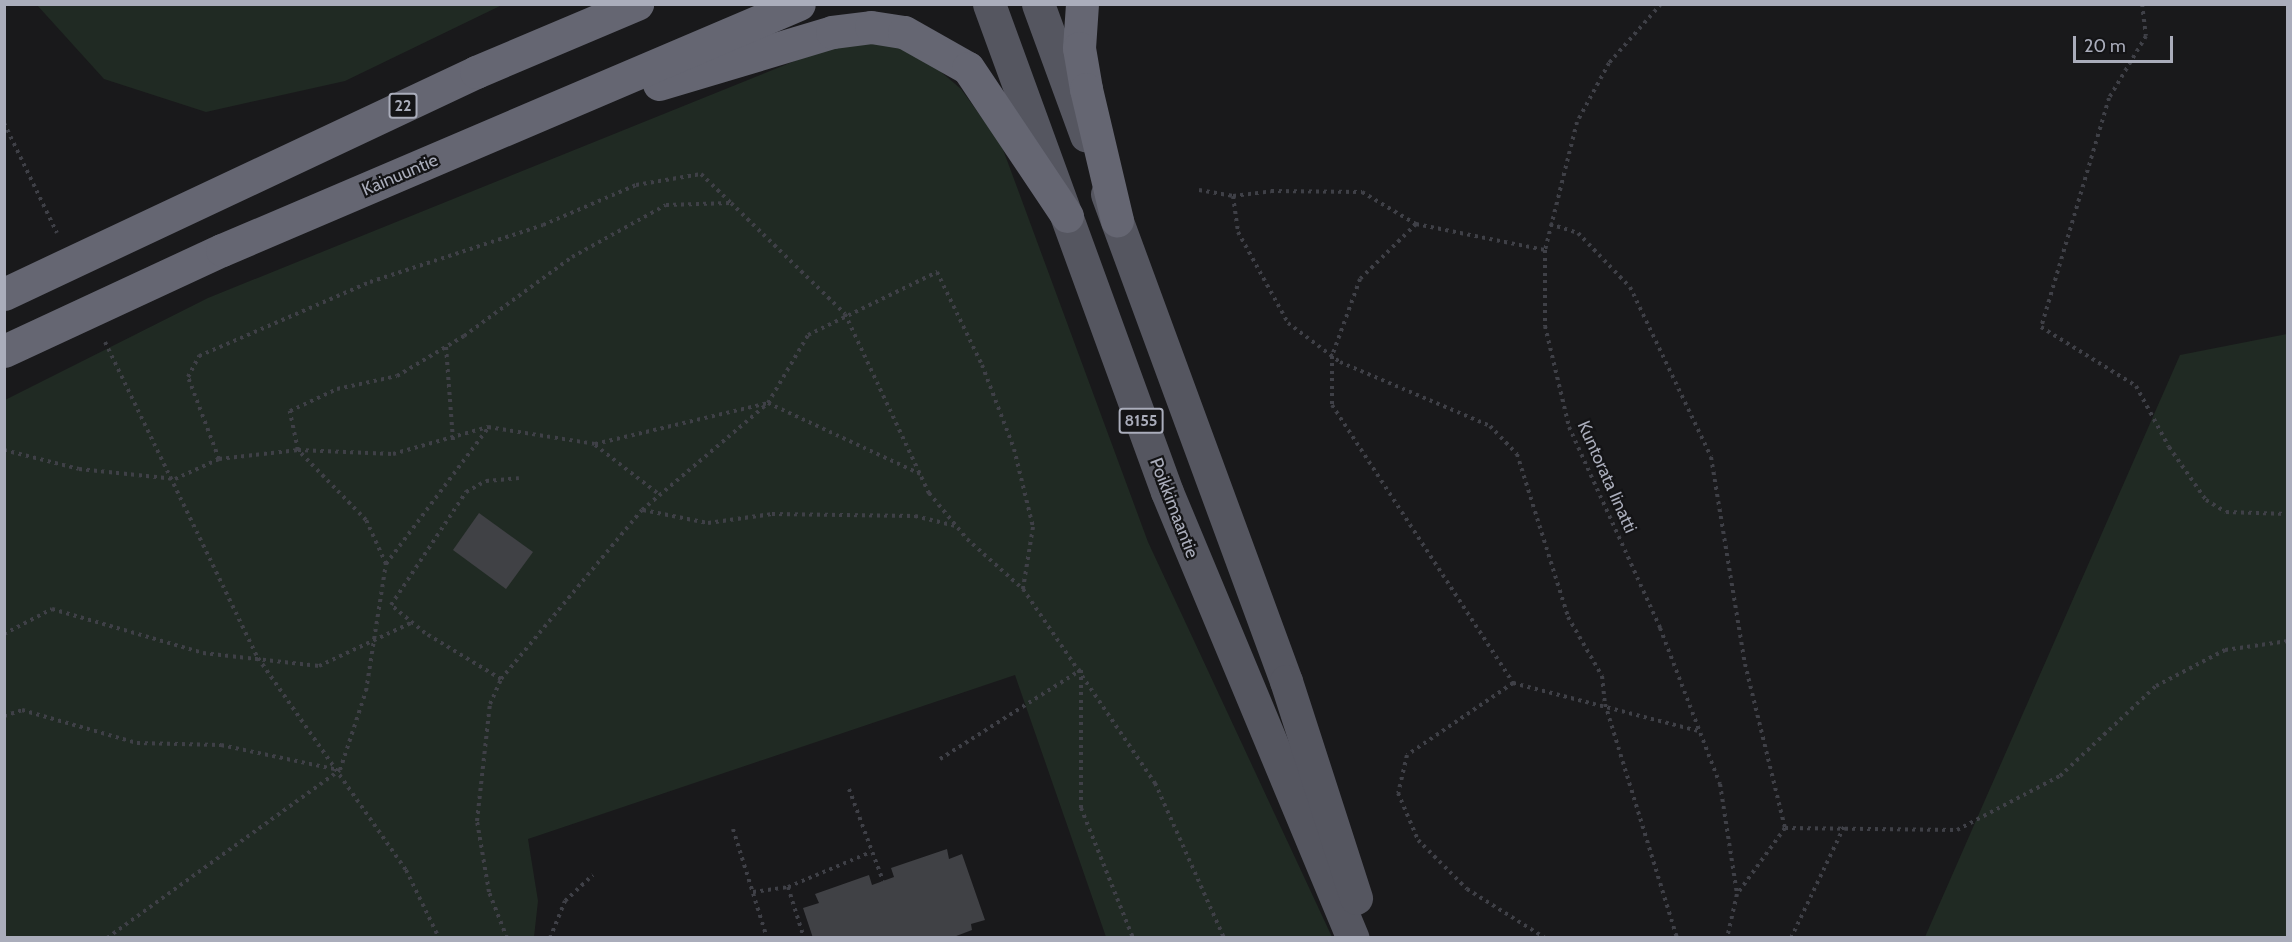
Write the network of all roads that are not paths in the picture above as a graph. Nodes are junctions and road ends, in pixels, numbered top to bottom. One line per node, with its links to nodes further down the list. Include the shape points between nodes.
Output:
1 (613, 4): 7 (highway)
2 (637, 4): 7 (highway, 22)
3 (799, 4): 8 (highway, Kainuuntie)
4 (989, 4): 9 (main road, Poikkimaantie / 8155)
5 (1038, 4): 10 (main road, 8155)
6 (1082, 4): 10 (highway, via 1079,48)
7 (561, 37): 11 (highway, 22)
8 (491, 136): 9 (highway, via 832,32 871,27 904,32 968,68); 12 (highway, Kainuuntie)
9 (1067, 216): 13 (main road, Poikkimaantie / 8155, via 1189,547)
10 (1117, 220): 14 (main road, 8155, via 1286,681)
11 (4, 294)
12 (4, 351)
13 (1353, 938)
14 (1367, 938)

